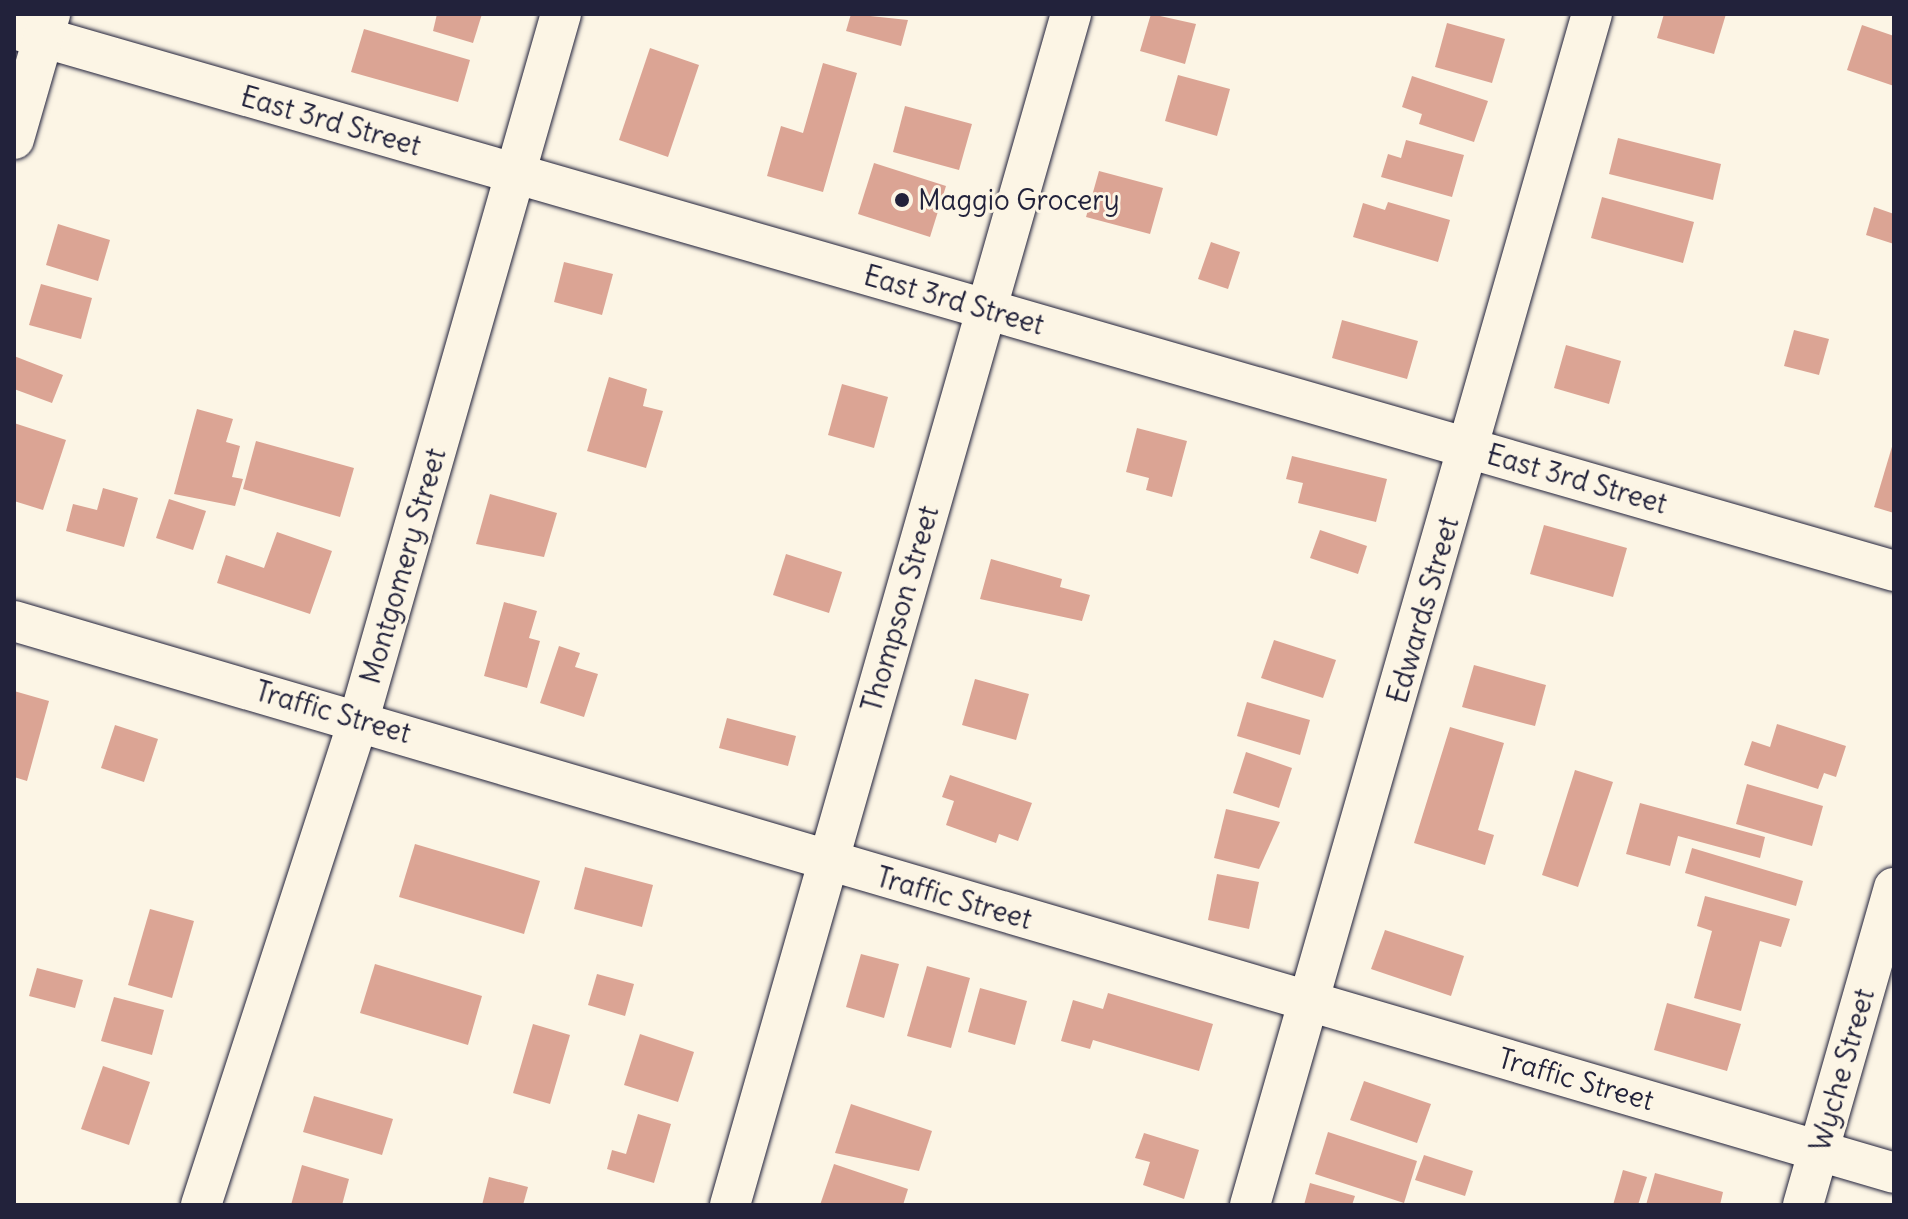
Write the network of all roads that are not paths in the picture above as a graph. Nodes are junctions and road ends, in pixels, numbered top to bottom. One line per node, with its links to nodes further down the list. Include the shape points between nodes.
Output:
1 (561, 14): 6 (street, Montgomery Street)
2 (1071, 14): 7 (street, Thompson Street)
3 (1592, 14): 8 (street, Edwards Street)
4 (36, 27): 5 (street); 6 (street, East 3rd Street)
5 (14, 139)
6 (516, 174): 7 (street, East 3rd Street); 11 (street, Montgomery Street)
7 (984, 309): 8 (street, East 3rd Street); 12 (street, Thompson Street)
8 (1470, 448): 9 (street, East 3rd Street); 14 (street, Edwards Street)
9 (1894, 571)
10 (14, 621): 11 (street, Traffic Street)
11 (359, 719): 12 (street, Traffic Street); 17 (street, Montgomery Street)
12 (830, 862): 14 (street, Traffic Street); 18 (street, Thompson Street)
13 (1894, 888): 15 (street, Wyche Street)
14 (1311, 1001): 15 (street, Traffic Street); 19 (street, Edwards Street)
15 (1819, 1151): 16 (street, Traffic Street); 20 (street, Wyche Street)
16 (1894, 1173)
17 (201, 1205)
18 (730, 1205)
19 (1250, 1205)
20 (1803, 1205)

